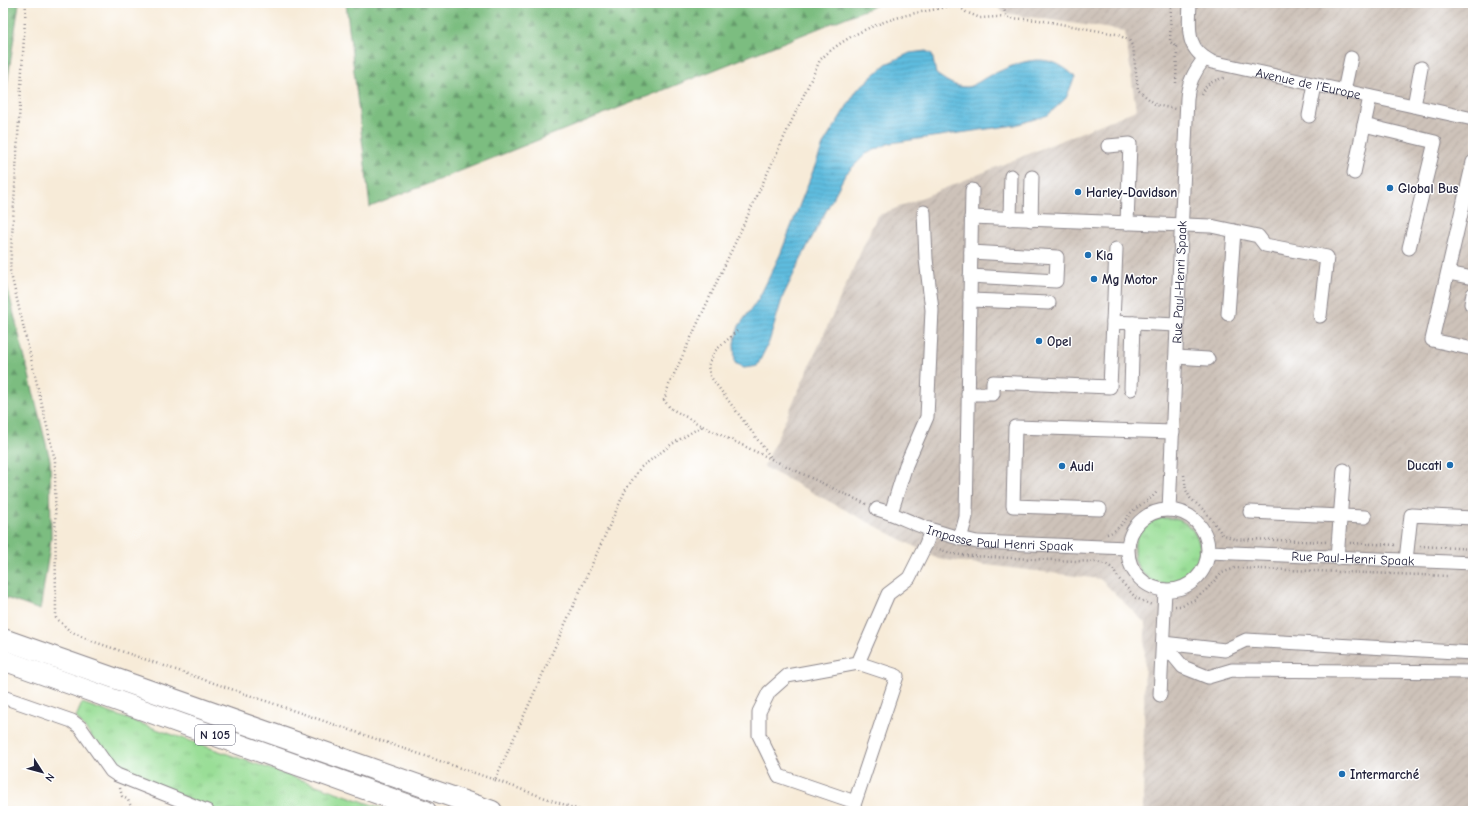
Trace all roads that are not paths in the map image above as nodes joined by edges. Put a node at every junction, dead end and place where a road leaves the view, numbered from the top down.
1 (1190, 3) edge
2 (1205, 58) junction
3 (1351, 58) dead end
4 (1421, 68) dead end
5 (1315, 85) junction
6 (1344, 91) junction
7 (1370, 97) junction
8 (1414, 106) junction
9 (1309, 116) dead end
10 (1473, 118) edge
11 (1364, 125) junction
12 (1108, 146) dead end
13 (1473, 162) edge
14 (1354, 173) dead end
15 (1011, 176) dead end
16 (1032, 177) dead end
17 (972, 190) dead end
18 (924, 212) dead end
19 (971, 217) junction
20 (1010, 219) junction
21 (1031, 220) junction
22 (1127, 223) junction
23 (1181, 226) junction
24 (1234, 231) junction
25 (1409, 248) dead end
26 (1116, 249) dead end
27 (970, 252) junction
28 (1448, 273) junction
29 (970, 276) junction
30 (1473, 278) edge
31 (970, 300) junction
32 (1049, 303) dead end
33 (1228, 314) dead end
34 (1320, 316) dead end
35 (1113, 322) junction
36 (1133, 323) junction
37 (1177, 325) junction
38 (1473, 349) edge
39 (1176, 357) junction
40 (1208, 359) dead end
41 (1131, 389) dead end
42 (968, 394) junction
43 (1172, 432) junction
44 (1344, 470) dead end
45 (877, 508) road end
46 (1100, 509) dead end
47 (1169, 510) junction
48 (1250, 512) dead end
49 (892, 513) junction
50 (1340, 516) junction
51 (1365, 518) dead end
52 (1473, 518) edge
53 (931, 530) junction
54 (960, 538) junction
55 (1127, 548) junction
56 (1208, 552) junction
57 (1337, 558) junction
58 (1406, 560) junction
59 (1473, 563) edge
60 (1166, 590) junction
61 (3, 639) edge
62 (1163, 643) junction
63 (1473, 653) edge
64 (3, 660) edge
65 (858, 663) junction
66 (1473, 672) edge
67 (1160, 695) dead end
68 (3, 697) edge
69 (207, 811) edge
70 (426, 811) edge
71 (492, 811) edge

1 - 2 street, Avenue de l'Europe
2 - 5 street, Avenue de l'Europe
2 - 23 street, Rue Paul-Henri Spaak
3 - 6 street
4 - 8 street
5 - 6 street, Avenue de l'Europe
5 - 9 street
6 - 7 street, Avenue de l'Europe
7 - 8 street, Avenue de l'Europe
7 - 11 street
8 - 10 street, Avenue de l'Europe
11 - 14 street
11 - 25 street
12 - 22 street
13 - 28 street
15 - 20 street
16 - 21 street
17 - 19 street
18 - 49 street
19 - 20 street
19 - 27 street
20 - 21 street
21 - 22 street
22 - 23 street
23 - 24 street
23 - 37 street, Rue Paul-Henri Spaak
24 - 33 street
24 - 34 street
26 - 35 street
27 - 29 street
27 - 29 street
28 - 30 street
28 - 38 street
29 - 31 street
31 - 32 street
31 - 42 street
35 - 36 street
35 - 42 street
36 - 37 street
36 - 41 street
37 - 39 street, Rue Paul-Henri Spaak
39 - 40 street
39 - 43 street, Rue Paul-Henri Spaak
42 - 54 street
43 - 46 street
43 - 47 street, Rue Paul-Henri Spaak
44 - 50 street
45 - 49 street, Impasse Paul Henri Spaak
47 - 55 street
47 - 56 street
48 - 50 street
49 - 53 street, Impasse Paul Henri Spaak
50 - 51 street
50 - 57 street
52 - 58 street
53 - 54 street, Impasse Paul Henri Spaak
53 - 65 street
54 - 55 street, Impasse Paul Henri Spaak
55 - 60 street
56 - 57 street, Rue Paul-Henri Spaak
56 - 60 street
57 - 58 street, Rue Paul-Henri Spaak
58 - 59 street, Rue Paul-Henri Spaak
60 - 62 street
61 - 71 highway, N 105
62 - 63 street
62 - 66 street
62 - 67 street
64 - 70 highway, N 105
65 - 65 street
68 - 69 street

